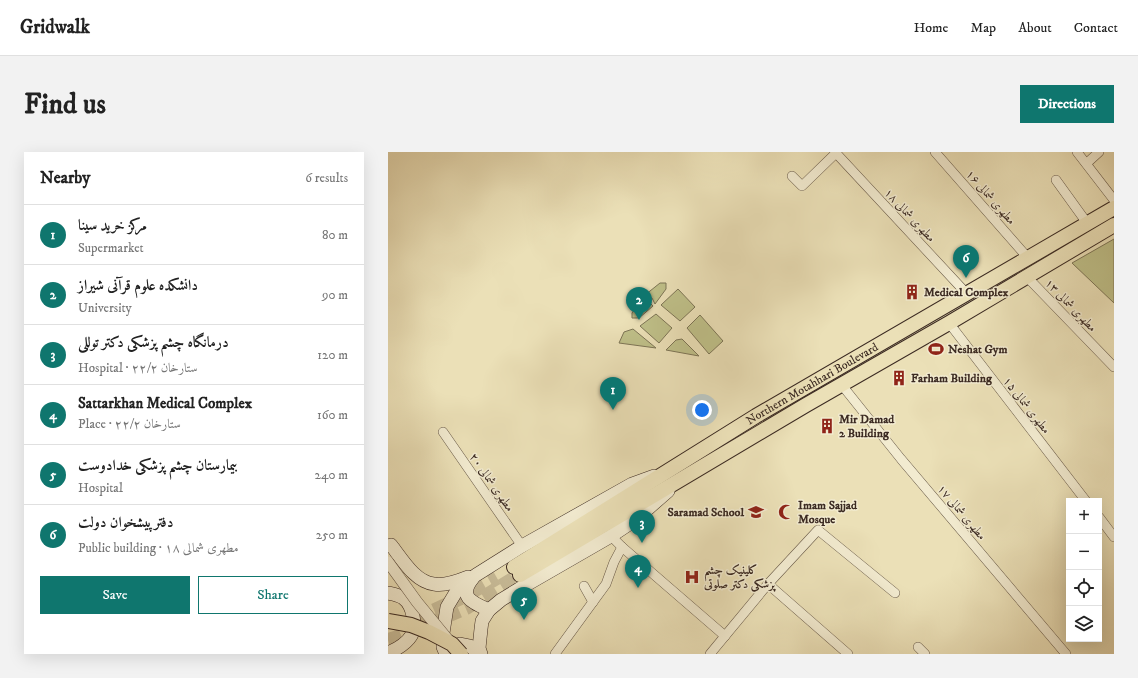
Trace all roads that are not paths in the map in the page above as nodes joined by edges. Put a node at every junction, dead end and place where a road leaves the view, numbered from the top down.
1 (935, 152) edge
2 (1077, 152) edge
3 (1099, 152) edge
4 (836, 153) edge
5 (1087, 163) junction
6 (792, 176) dead end
7 (1056, 180) dead end
8 (1114, 200) edge
9 (1114, 208) edge
10 (1087, 223) junction
11 (1113, 228) edge
12 (1028, 258) junction
13 (1027, 277) junction
14 (967, 294) junction
15 (949, 323) junction
16 (1114, 367) edge
17 (842, 384) junction
18 (443, 432) dead end
19 (674, 476) junction
20 (1084, 498) edge
21 (1102, 521) edge
22 (611, 536) junction
23 (1114, 537) edge
24 (522, 546) junction
25 (622, 547) junction
26 (388, 562) edge
27 (517, 571) tunnel mouth
28 (476, 575) junction
29 (768, 584) junction
30 (584, 586) dead end
31 (388, 593) edge
32 (895, 593) dead end
33 (593, 602) junction
34 (411, 609) junction
35 (489, 610) junction
36 (388, 621) edge
37 (725, 636) junction
38 (918, 647) dead end
39 (452, 652) edge
40 (388, 653) edge
41 (480, 654) edge
42 (555, 654) edge
43 (710, 654) edge
44 (848, 654) edge
45 (925, 654) edge
46 (1066, 654) edge

1 - 12 street, ۱۶ مطهری شمالی
2 - 5 street
3 - 5 street
4 - 6 street
4 - 14 street, ۱۸ مطهری شمالی
5 - 8 street
7 - 10 street
9 - 10 main road, Northern Motahhari Boulevard
10 - 12 main road, Northern Motahhari Boulevard
11 - 13 main road, Northern Motahhari Boulevard
12 - 14 main road, Northern Motahhari Boulevard
13 - 15 main road, Northern Motahhari Boulevard
13 - 16 street, ۱۳ مطهری شمالی
14 - 19 main road, Northern Motahhari Boulevard
15 - 17 main road, Northern Motahhari Boulevard
15 - 20 street, ۱۵ مطهری شمالی
17 - 19 main road, Northern Motahhari Boulevard
17 - 46 street, ۱۷ مطهری شمالی
18 - 24 street, ۲۰ مطهری شمالی
19 - 22 main road
19 - 24 main road
19 - 27 main road, Northern Motahhari Boulevard
21 - 23 street
22 - 25 street
22 - 35 main road
24 - 28 main road
25 - 33 street
25 - 37 street
26 - 39 street, bridge
28 - 34 main road
28 - 35 main road
28 - 39 main road
29 - 32 street
29 - 37 street
29 - 44 street
30 - 33 street
31 - 34 main road
33 - 42 street
34 - 40 main road
35 - 41 main road
36 - 39 main road, bridge
37 - 43 street
38 - 45 street
39 - 41 main road

